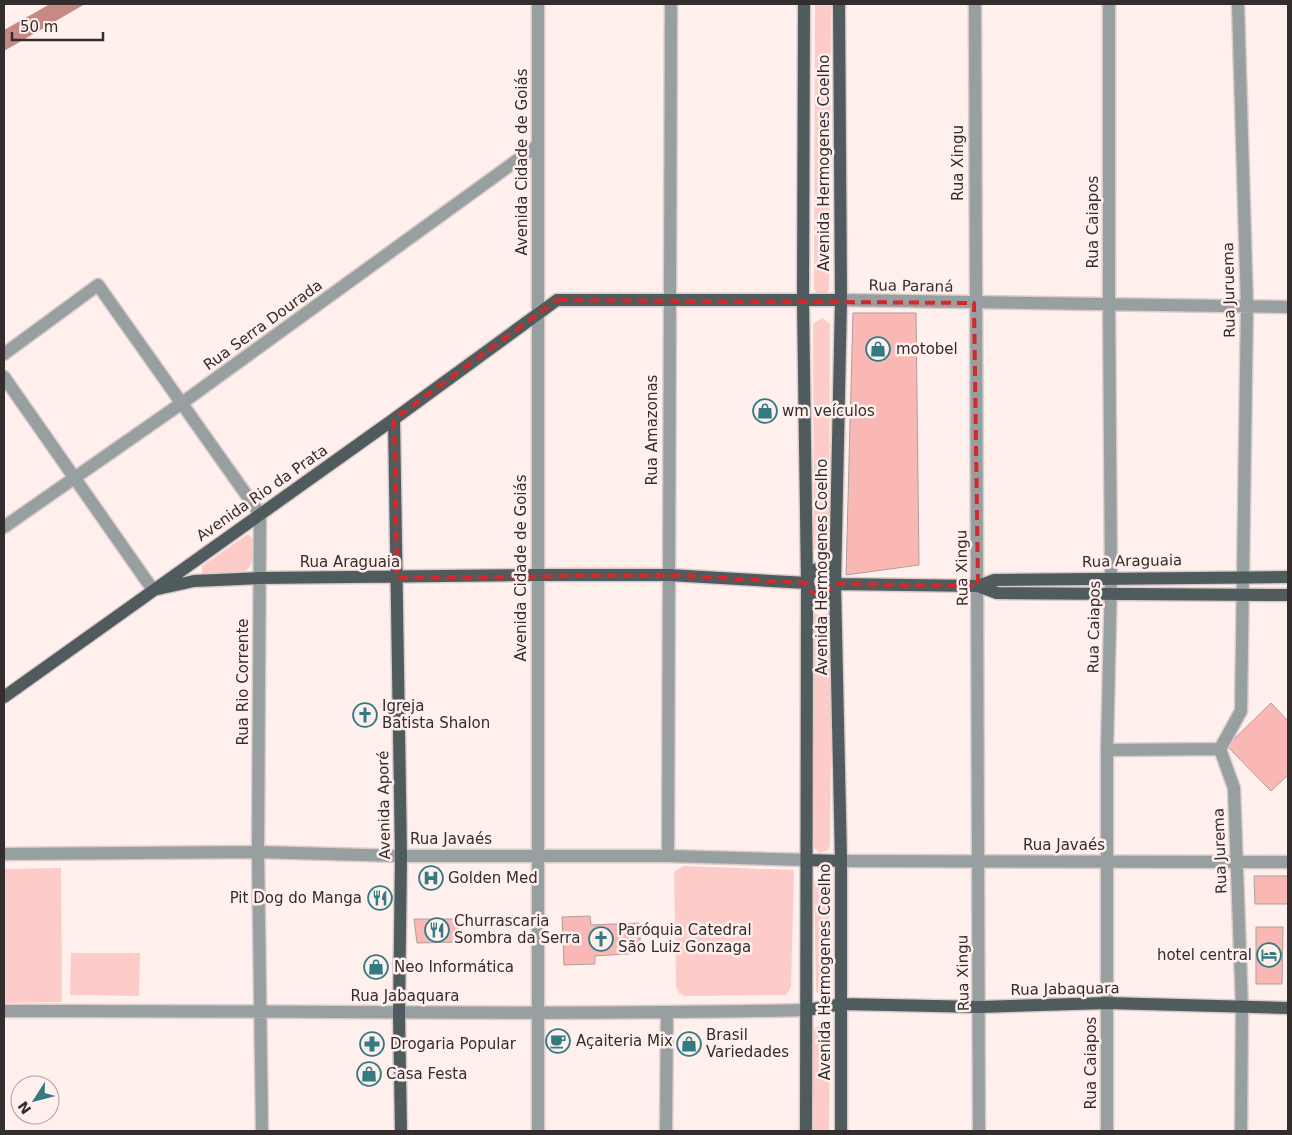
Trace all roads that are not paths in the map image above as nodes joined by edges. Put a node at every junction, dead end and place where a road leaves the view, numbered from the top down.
1 (538, 4) edge
2 (671, 4) edge
3 (804, 4) edge
4 (840, 4) edge
5 (975, 4) edge
6 (1110, 4) edge
7 (1238, 4) edge
8 (538, 145) junction
9 (841, 300) junction
10 (669, 301) junction
11 (803, 302) junction
12 (974, 304) junction
13 (1108, 305) junction
14 (1247, 306) junction
15 (1288, 306) edge
16 (537, 313) junction
17 (4, 354) edge
18 (4, 377) edge
19 (182, 403) junction
20 (394, 419) junction
21 (74, 477) junction
22 (260, 514) junction
23 (4, 527) edge
24 (538, 575) junction
25 (669, 575) junction
26 (1244, 577) junction
27 (1288, 577) edge
28 (260, 578) junction
29 (397, 578) junction
30 (1111, 578) junction
31 (807, 583) junction
32 (835, 584) junction
33 (978, 586) junction
34 (154, 590) junction
35 (1243, 594) junction
36 (1111, 595) junction
37 (1288, 595) edge
38 (4, 696) edge
39 (1220, 748) junction
40 (1107, 750) junction
41 (258, 852) junction
42 (4, 854) edge
43 (538, 855) junction
44 (401, 856) junction
45 (668, 856) junction
46 (808, 860) junction
47 (841, 861) junction
48 (977, 861) junction
49 (1107, 861) junction
50 (1238, 862) junction
51 (1288, 862) edge
52 (1106, 1003) junction
53 (842, 1004) junction
54 (980, 1007) junction
55 (1242, 1008) junction
56 (1288, 1008) edge
57 (260, 1010) junction
58 (807, 1010) junction
59 (4, 1011) edge
60 (538, 1012) junction
61 (667, 1013) junction
62 (399, 1014) junction
63 (262, 1131) edge
64 (401, 1131) edge
65 (538, 1131) edge
66 (666, 1131) edge
67 (806, 1131) edge
68 (841, 1131) edge
69 (979, 1131) edge
70 (1108, 1131) edge
71 (1241, 1131) edge

1 - 8 street, Avenida Cidade de Goiás
2 - 10 street, Rua Amazonas
3 - 11 main road, Avenida Hermogenes Coelho
4 - 9 main road, Avenida Hermogenes Coelho
5 - 12 street, Rua Xingu
6 - 13 street, Rua Caiapos
7 - 14 street, Rua Juruema
8 - 16 street, Avenida Cidade de Goiás
8 - 19 street, Rua Serra Dourada
9 - 11 main road, Rua Paraná
9 - 12 street, Rua Paraná
9 - 32 main road, Avenida Hermogenes Coelho
10 - 11 main road, Rua Paraná
10 - 16 main road, Rua Paraná
10 - 25 street, Rua Amazonas
11 - 31 main road, Avenida Hermogenes Coelho
12 - 13 street, Rua Paraná
12 - 33 street, Rua Xingu
13 - 14 street, Rua Paraná
13 - 30 street, Rua Caiapos
14 - 15 street, Rua Paraná
14 - 26 street, Rua Juruema
16 - 20 main road, Avenida Rio da Prata
16 - 24 street, Avenida Cidade de Goiás
17 - 19 street
18 - 21 street
19 - 21 street, Rua Serra Dourada
19 - 22 street
20 - 22 main road, Avenida Rio da Prata
20 - 29 main road, Avenida Aporé
21 - 23 street, Rua Serra Dourada
21 - 34 street
22 - 28 street, Rua Rio Corrente
22 - 34 main road, Avenida Rio da Prata
24 - 25 main road, Rua Araguaia
24 - 29 main road, Rua Araguaia
24 - 43 street, Avenida Cidade de Goiás
25 - 31 main road, Rua Araguaia
25 - 45 street, Rua Amazonas
26 - 27 main road, Rua Araguaia
26 - 30 main road, Rua Araguaia
26 - 35 street
28 - 29 main road, Rua Araguaia
28 - 34 main road, Rua Araguaia
28 - 41 street, Rua Rio Corrente
29 - 44 main road, Avenida Aporé
30 - 33 main road, Rua Araguaia
30 - 36 street, Rua Caiapos
31 - 32 main road
31 - 32 main road
31 - 46 main road, Avenida Hermogenes Coelho
32 - 33 main road, Rua Araguaia
32 - 47 main road, Avenida Hermogenes Coelho
33 - 36 main road, Rua Araguaia
33 - 48 street, Rua Xingu
34 - 38 main road, Avenida Rio da Prata
35 - 36 main road, Rua Araguaia
35 - 37 main road, Rua Araguaia
35 - 39 street
36 - 40 street, Rua Caiapos
39 - 40 street
39 - 50 street, Rua Jurema
40 - 49 street, Rua Caiapos
41 - 42 street, Rua Javaés
41 - 44 street, Rua Javaés
41 - 57 street, Rua Rio Corrente
43 - 44 street, Rua Javaés
43 - 45 street, Rua Javaés
43 - 60 street, Avenida Cidade de Goiás
44 - 62 main road, Avenida Aporé
45 - 46 street, Rua Javaés
46 - 47 main road
46 - 58 main road, Avenida Hermogenes Coelho
47 - 48 street, Rua Javaés
47 - 53 main road, Avenida Hermogenes Coelho
48 - 49 street, Rua Javaés
48 - 54 street, Rua Xingu
49 - 50 street, Rua Javaés
49 - 52 street, Rua Caiapos
50 - 51 street, Rua Javaés
50 - 55 street, Rua Jurema
52 - 54 main road, Rua Jabaquara
52 - 55 main road, Rua Jabaquara
52 - 70 street, Rua Caiapos
53 - 54 main road, Rua Jabaquara
53 - 58 main road, Rua Jabaquara
53 - 68 main road, Avenida Hermogenes Coelho
54 - 69 street, Rua Xingu
55 - 56 main road, Rua Jabaquara
55 - 71 street, Rua Jurema
57 - 59 street, Rua Jabaquara
57 - 62 street, Rua Jabaquara
57 - 63 street, Rua Rio Corrente
58 - 61 street, Rua Jabaquara
58 - 67 main road, Avenida Hermogenes Coelho
60 - 61 street, Rua Jabaquara
60 - 62 street, Rua Jabaquara
60 - 65 street, Avenida Cidade de Goiás
61 - 66 street
62 - 64 main road, Avenida Aporé

